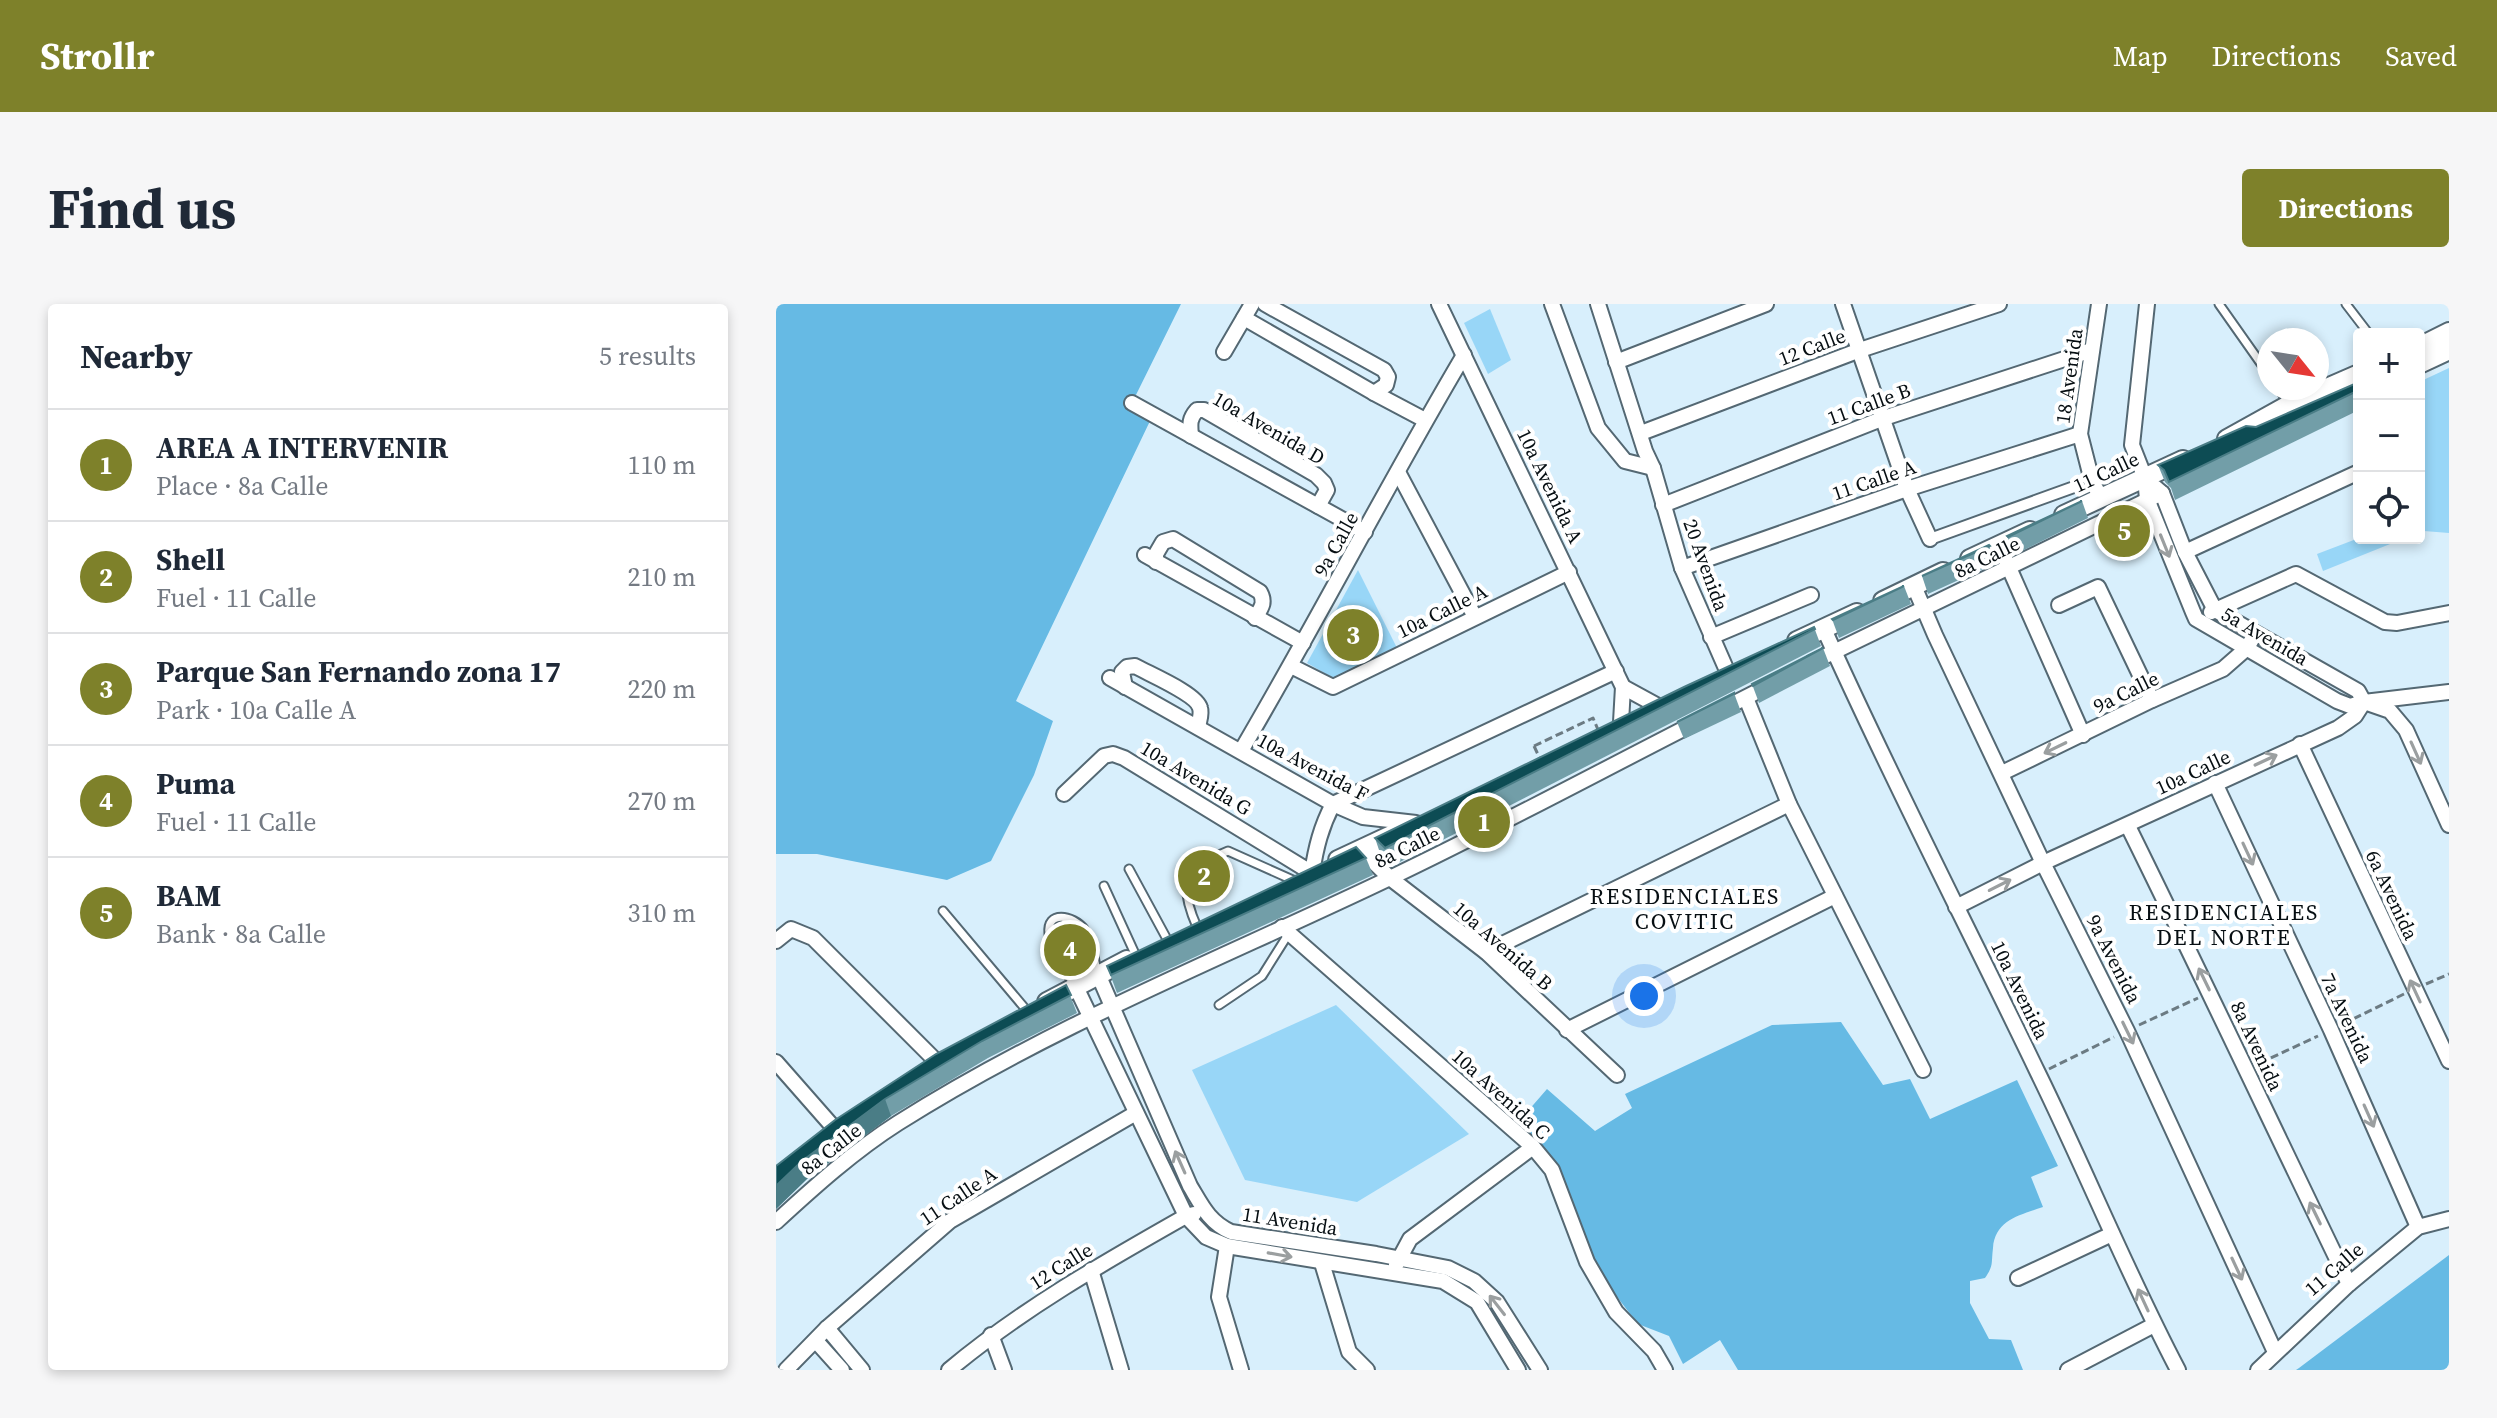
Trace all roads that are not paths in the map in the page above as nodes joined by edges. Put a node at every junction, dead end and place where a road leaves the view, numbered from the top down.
1 (1252, 304) edge
2 (1265, 304) edge
3 (1439, 304) edge
4 (1552, 304) edge
5 (1598, 304) edge
6 (1766, 304) edge
7 (1843, 304) edge
8 (1999, 304) edge
9 (2099, 304) edge
10 (2147, 304) edge
11 (2219, 304) edge
12 (2346, 304) edge
13 (1244, 318) junction
14 (2364, 328) edge
15 (2449, 332) edge
16 (2425, 344) edge
17 (1860, 350) junction
18 (2092, 350) junction
19 (2449, 350) edge
20 (1224, 352) dead end
21 (1464, 355) junction
22 (2257, 358) edge
23 (2425, 361) edge
24 (1616, 362) junction
25 (2353, 377) edge
26 (1374, 393) junction
27 (2353, 393) edge
28 (2287, 400) edge
29 (1132, 403) dead end
30 (2290, 404) junction
31 (1884, 418) junction
32 (1425, 420) junction
33 (1641, 433) junction
34 (2080, 434) junction
35 (1191, 436) junction
36 (2208, 449) junction
37 (1653, 468) junction
38 (1398, 472) junction
39 (2353, 475) edge
40 (2145, 478) junction
41 (2074, 487) dead end
42 (1907, 489) junction
43 (2162, 493) junction
44 (2101, 498) junction
45 (2147, 499) junction
46 (1663, 505) junction
47 (1318, 506) junction
48 (1365, 532) junction
49 (1930, 539) joint
50 (1999, 545) junction
51 (2185, 552) junction
52 (1682, 568) junction
53 (2010, 568) junction
54 (1569, 572) junction
55 (1914, 586) junction
56 (1811, 595) dead end
57 (2059, 605) dead end
58 (1924, 609) junction
59 (2215, 610) junction
60 (2449, 613) edge
61 (1475, 617) junction
62 (1255, 618) junction
63 (2196, 619) junction
64 (1824, 629) junction
65 (2256, 634) junction
66 (1711, 637) junction
67 (1303, 643) junction
68 (1783, 648) edge
69 (2247, 648) junction
70 (1834, 651) junction
71 (1291, 666) junction
72 (1616, 671) junction
73 (1728, 673) edge
74 (1110, 678) dead end
75 (1125, 687) junction
76 (1623, 687) junction
77 (2449, 692) edge
78 (1746, 698) junction
79 (2152, 700) junction
80 (1663, 702) joint
81 (2364, 702) junction
82 (1621, 722) junction
83 (1198, 727) junction
84 (1599, 732) edge
85 (2083, 735) junction
86 (2300, 744) junction
87 (1241, 751) junction
88 (2002, 773) junction
89 (2215, 783) junction
90 (1064, 794) dead end
91 (1333, 804) junction
92 (1789, 804) junction
93 (1423, 820) joint
94 (2449, 825) edge
95 (2128, 826) junction
96 (1360, 849) junction
97 (2043, 863) junction
98 (1129, 869) dead end
99 (1312, 873) junction
100 (1390, 878) junction
101 (1295, 881) junction
102 (1104, 886) dead end
103 (1267, 894) edge
104 (1835, 896) junction
105 (1956, 907) junction
106 (943, 911) dead end
107 (1204, 924) joint
108 (1286, 930) junction
109 (776, 941) edge
110 (1168, 941) junction
111 (1486, 952) junction
112 (1136, 956) junction
113 (1098, 974) junction
114 (1076, 987) junction
115 (1219, 1005) dead end
116 (1112, 1006) junction
117 (1021, 1016) joint
118 (1091, 1017) junction
119 (1567, 1030) junction
120 (936, 1061) edge
121 (2449, 1061) edge
122 (776, 1062) edge
123 (1923, 1070) dead end
124 (1617, 1075) dead end
125 (1136, 1113) junction
126 (834, 1128) edge
127 (1533, 1147) junction
128 (1204, 1211) junction
129 (1186, 1216) junction
130 (2449, 1219) edge
131 (776, 1222) edge
132 (2418, 1227) junction
133 (2112, 1234) junction
134 (1227, 1246) junction
135 (1322, 1263) junction
136 (1395, 1266) junction
137 (1091, 1270) junction
138 (2018, 1278) dead end
139 (2349, 1284) junction
140 (2154, 1325) junction
141 (827, 1328) junction
142 (991, 1335) junction
143 (816, 1341) junction
144 (2275, 1352) junction
145 (786, 1370) edge
146 (842, 1370) edge
147 (862, 1370) edge
148 (949, 1370) edge
149 (1004, 1370) edge
150 (1121, 1370) edge
151 (1241, 1370) edge
152 (1367, 1370) edge
153 (1518, 1370) edge
154 (1540, 1370) edge
155 (1665, 1370) edge
156 (2068, 1370) edge
157 (2178, 1370) edge
158 (2258, 1370) edge

1 - 13 street
2 - 26 street
3 - 21 street, 10a Avenida A
4 - 37 street
5 - 24 street, 20 Avenida
6 - 24 street
7 - 17 street
8 - 17 street, 12 Calle
9 - 18 street, 18 Avenida
10 - 40 street, 5a Avenida
11 - 22 lane
12 - 14 lane
13 - 20 street
13 - 26 street
15 - 16 street
17 - 31 street
17 - 33 street, 12 Calle
18 - 31 street, 11 Calle B
18 - 34 street, 18 Avenida
19 - 23 street
21 - 32 street, 9a Calle
21 - 54 street, 10a Avenida A
24 - 33 street, 20 Avenida
25 - 30 street, 11 Calle
26 - 32 street
27 - 36 street, 11 Calle
28 - 30 lane
29 - 35 street
30 - 36 street, 11 Calle
31 - 42 street
31 - 46 street, 11 Calle B
32 - 38 street, 9a Calle
33 - 37 street, 20 Avenida
34 - 42 street, 11 Calle A
34 - 44 street, 18 Avenida
35 - 47 street
35 - 47 street, 10a Avenida D
36 - 40 street, 11 Calle
37 - 46 street, 20 Avenida
38 - 48 street, 9a Calle
38 - 61 street
39 - 51 street
40 - 43 street, 5a Avenida
40 - 44 street, 11 Calle
40 - 45 street, 5a Avenida
41 - 49 street
42 - 49 street
42 - 52 street, 11 Calle A
43 - 45 street, 8a Calle
43 - 51 street, 5a Avenida
44 - 50 street, 11 Calle
45 - 53 street, 8a Calle
45 -> 63 street, 5a Avenida
46 - 52 street, 20 Avenida
47 - 48 street
48 - 67 street, 9a Calle
50 - 53 street
50 - 55 street, 11 Calle
51 - 59 street, 5a Avenida
52 - 66 street, 20 Avenida
53 - 58 street, 8a Calle
53 - 85 street
54 - 61 street, 10a Calle A
54 - 72 street, 10a Avenida A
55 - 58 street, 9a Avenida
55 - 64 street, 11 Calle
56 - 66 street
57 - 79 street
58 - 70 street, 8a Calle
58 - 88 street, 9a Avenida
59 - 60 street
59 - 63 street
59 - 65 street, 5a Avenida
61 - 71 street, 10a Calle A
62 - 62 street
62 - 67 street
63 - 69 street, 5a Avenida
64 - 68 street, 11 Calle
64 - 70 street, 10a Avenida
65 - 69 street, 9a Calle
65 - 81 street, 5a Avenida
66 - 73 street, 20 Avenida
67 - 71 street, 9a Calle
69 - 79 street, 9a Calle
69 - 81 street, 5a Avenida
70 - 78 street, 8a Calle
70 - 105 street, 10a Avenida
71 - 87 street, 9a Calle
72 - 76 street, 10a Avenida A
72 - 91 street
74 - 75 street, 10a Avenida F
75 - 83 street, 10a Avenida F
75 - 83 street
76 - 80 street
76 - 82 street, 10a Avenida A
77 - 81 street
78 - 92 street
78 - 100 street, 8a Calle
79 - 85 street, 9a Calle
80 - 82 street
81 - 86 street, 10a Calle
81 -> 94 street, 5a Avenida
82 - 84 street
83 - 87 street, 10a Avenida F
85 -> 88 street, 9a Calle
89 -> 86 street, 10a Calle
121 -> 86 street, 6a Avenida
87 - 91 street, 10a Avenida F
88 - 97 street, 9a Avenida
89 - 95 street, 10a Calle
89 -> 132 street, 7a Avenida
90 - 99 street, 10a Avenida G
91 - 93 street, 10a Avenida F
91 - 99 street
92 - 104 street
92 - 111 street
93 - 96 street
95 - 97 street, 10a Calle
139 -> 95 street, 8a Avenida
96 - 99 street
96 - 100 street, 10a Avenida B
105 -> 97 street, 10a Calle
97 -> 144 street, 9a Avenida
98 - 110 lane
99 - 101 street
100 - 108 street, 8a Calle
100 - 111 street, 10a Avenida B
101 - 103 street
101 - 107 lane
102 - 112 lane
104 - 119 street
104 - 123 street
105 - 133 street, 10a Avenida
106 - 117 lane
107 - 110 street
108 - 115 lane
108 - 116 street, 8a Calle
108 - 127 street, 10a Avenida C
109 - 120 street
110 - 112 street
111 - 119 street, 10a Avenida B
112 - 113 street
113 - 114 street
113 - 114 lane
113 - 116 street, 11 Avenida
114 - 117 street
114 - 118 street, 11 Avenida
116 - 118 street, 8a Calle
128 -> 116 street, 11 Avenida
118 - 125 street, 11 Avenida
118 - 131 street, 8a Calle
119 - 124 street, 10a Avenida B
122 - 126 street
125 - 129 street, 11 Avenida
125 - 141 street, 11 Calle A
127 - 136 street
127 - 155 street, 10a Avenida C
128 - 129 street, 12 Calle
128 - 136 street, 11 Avenida
129 - 134 street, 11 Avenida
129 - 137 street, 12 Calle
130 - 132 street, 11 Calle
132 - 139 street, 11 Calle
133 - 138 street
140 -> 133 street, 10a Avenida
134 -> 135 street, 11 Avenida
134 - 151 street
135 - 136 street, 11 Avenida
135 - 152 street
136 - 153 street, 11 Avenida
154 -> 136 street, 11 Avenida
137 - 142 street, 12 Calle
137 - 150 street
139 - 144 street, 11 Calle
140 - 156 street
140 - 157 street, 10a Avenida
141 - 143 street, 11 Calle A
141 - 147 street
142 - 148 street, 12 Calle
142 - 149 street
143 - 145 street, 11 Calle A
143 - 146 street
144 - 158 street, 11 Calle

